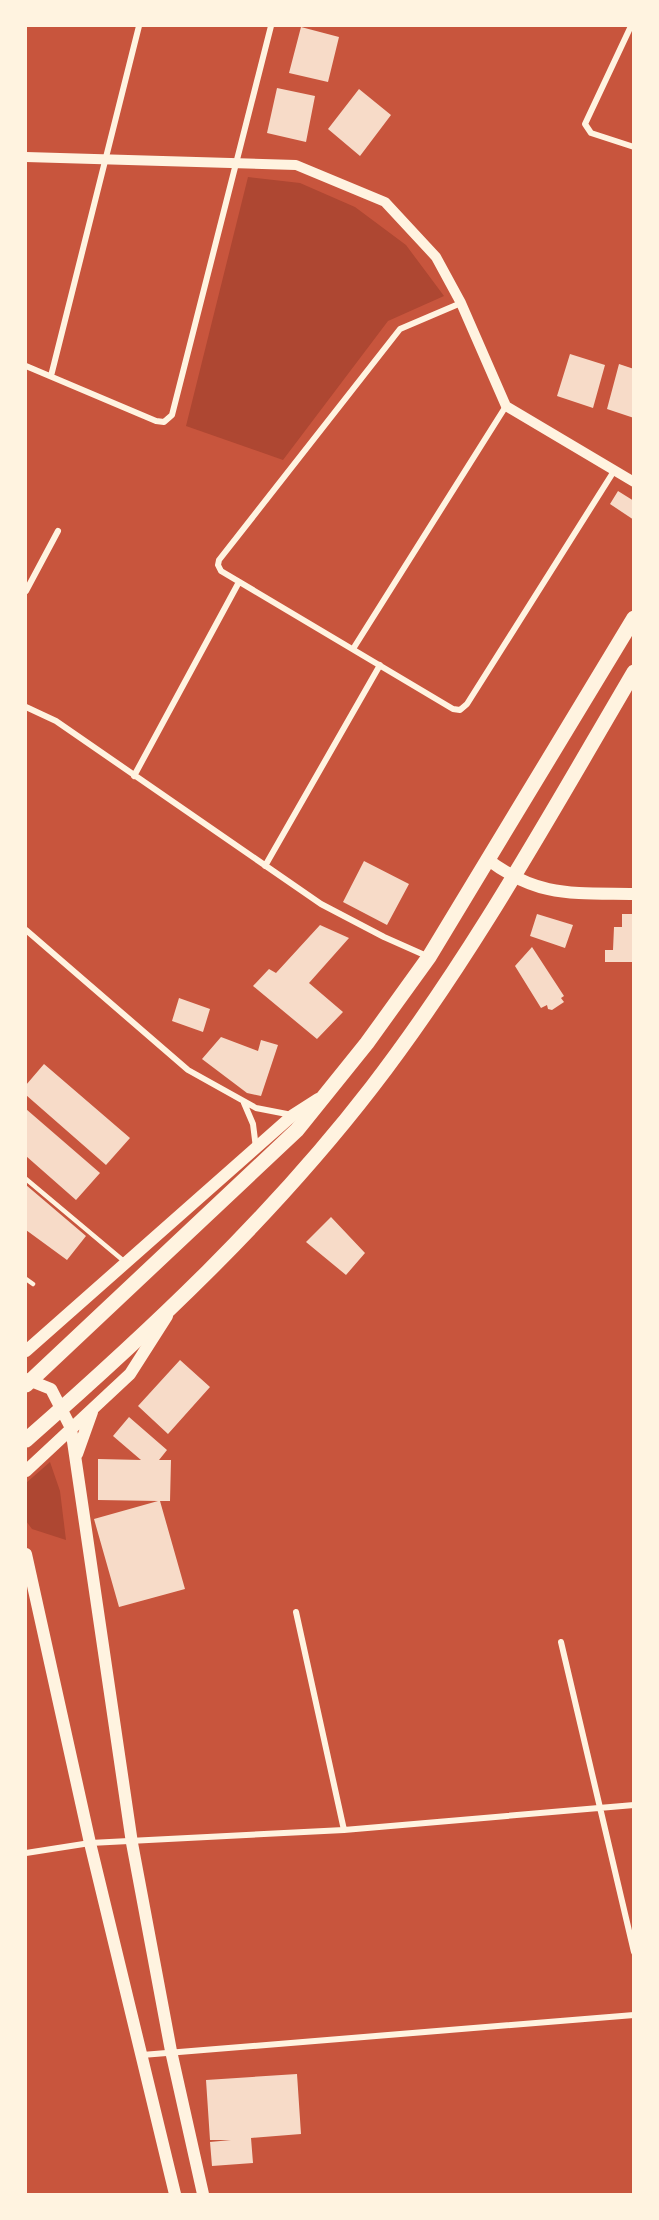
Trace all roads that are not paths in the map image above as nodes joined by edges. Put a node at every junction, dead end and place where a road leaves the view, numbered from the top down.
1 (139, 26) edge
2 (271, 26) edge
3 (631, 26) edge
4 (633, 147) edge
5 (26, 157) edge
6 (104, 159) junction
7 (238, 164) junction
8 (461, 303) junction
9 (26, 366) edge
10 (51, 376) junction
11 (506, 406) junction
12 (614, 471) junction
13 (633, 482) edge
14 (58, 531) dead end
15 (239, 582) junction
16 (26, 591) edge
17 (633, 618) edge
18 (353, 649) junction
19 (380, 665) junction
20 (633, 672) edge
21 (26, 707) edge
22 (134, 776) junction
23 (487, 859) junction
24 (265, 866) junction
25 (513, 878) junction
26 (633, 894) edge
27 (26, 930) edge
28 (429, 957) junction
29 (324, 1095) junction
30 (244, 1102) junction
31 (293, 1115) junction
32 (256, 1148) junction
33 (26, 1179) edge
34 (125, 1262) junction
35 (26, 1279) edge
36 (33, 1284) dead end
37 (171, 1310) junction
38 (29, 1344) edge
39 (28, 1382) edge
40 (62, 1406) junction
41 (94, 1407) junction
42 (71, 1428) junction
43 (26, 1440) edge
44 (75, 1461) junction
45 (26, 1471) edge
46 (26, 1554) edge
47 (296, 1612) dead end
48 (561, 1642) dead end
49 (633, 1805) edge
50 (599, 1807) junction
51 (344, 1830) junction
52 (90, 1843) junction
53 (132, 1843) junction
54 (26, 1853) edge
55 (633, 1952) edge
56 (633, 2015) edge
57 (171, 2051) junction
58 (142, 2055) junction
59 (175, 2194) edge
60 (202, 2194) edge

1 - 6 street
2 - 7 street
3 - 4 street
5 - 6 street
6 - 7 street
6 - 10 street
7 - 8 street
7 - 10 street
8 - 11 street
8 - 15 street
9 - 10 street
11 - 12 street
11 - 18 street
12 - 13 street
12 - 19 street
14 - 16 street
15 - 18 street
15 - 22 street
17 - 23 main road
18 - 19 street
19 - 24 street
20 - 25 main road
21 - 22 street
22 - 24 street
23 - 25 main road
23 - 28 main road
24 - 28 street
25 - 26 main road
25 - 37 main road
27 - 30 street
28 - 29 main road
29 - 31 main road
29 - 39 main road
30 - 31 street
30 - 32 street
31 - 32 main road
32 - 34 main road
33 - 34 lane
34 - 38 main road
35 - 36 lane
37 - 40 main road
37 - 41 main road
39 - 40 main road
40 - 42 main road
40 - 43 main road
41 - 42 main road
41 - 44 main road
42 - 44 main road
42 - 45 main road
44 - 53 main road
46 - 52 main road
47 - 51 street
48 - 50 street
49 - 50 street
50 - 51 street
50 - 55 street
51 - 53 street
52 - 53 street
52 - 54 street
52 - 58 main road
53 - 57 main road
56 - 57 street
57 - 58 street
57 - 60 main road
58 - 59 main road

